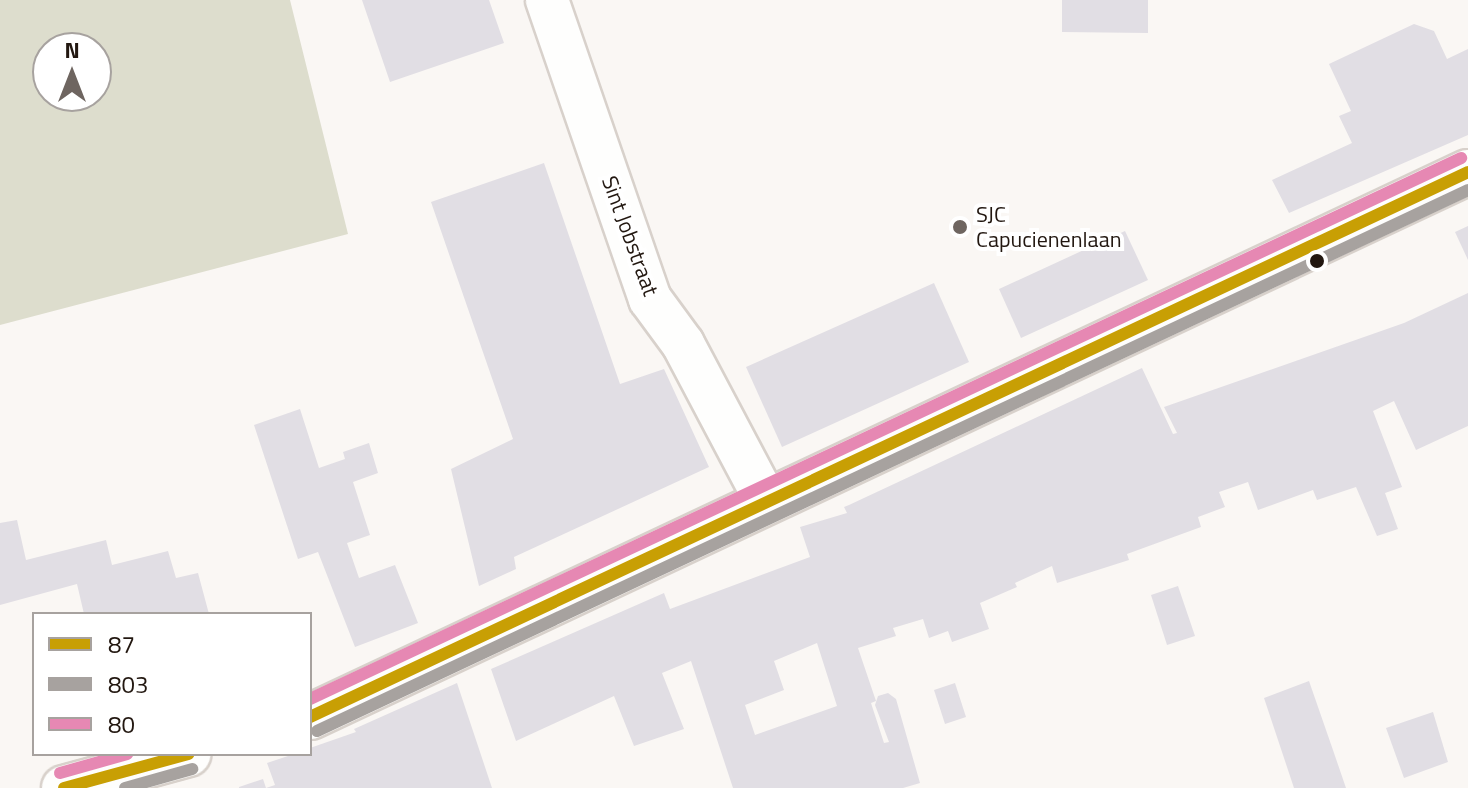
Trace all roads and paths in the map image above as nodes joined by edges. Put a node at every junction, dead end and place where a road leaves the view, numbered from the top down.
1 (547, 0) edge
2 (1468, 172) edge
3 (766, 501) junction
4 (312, 716) edge
5 (181, 756) edge
6 (64, 788) edge

1 - 3 street, Sint Jobstraat
2 - 3 street
3 - 4 street
5 - 6 street

